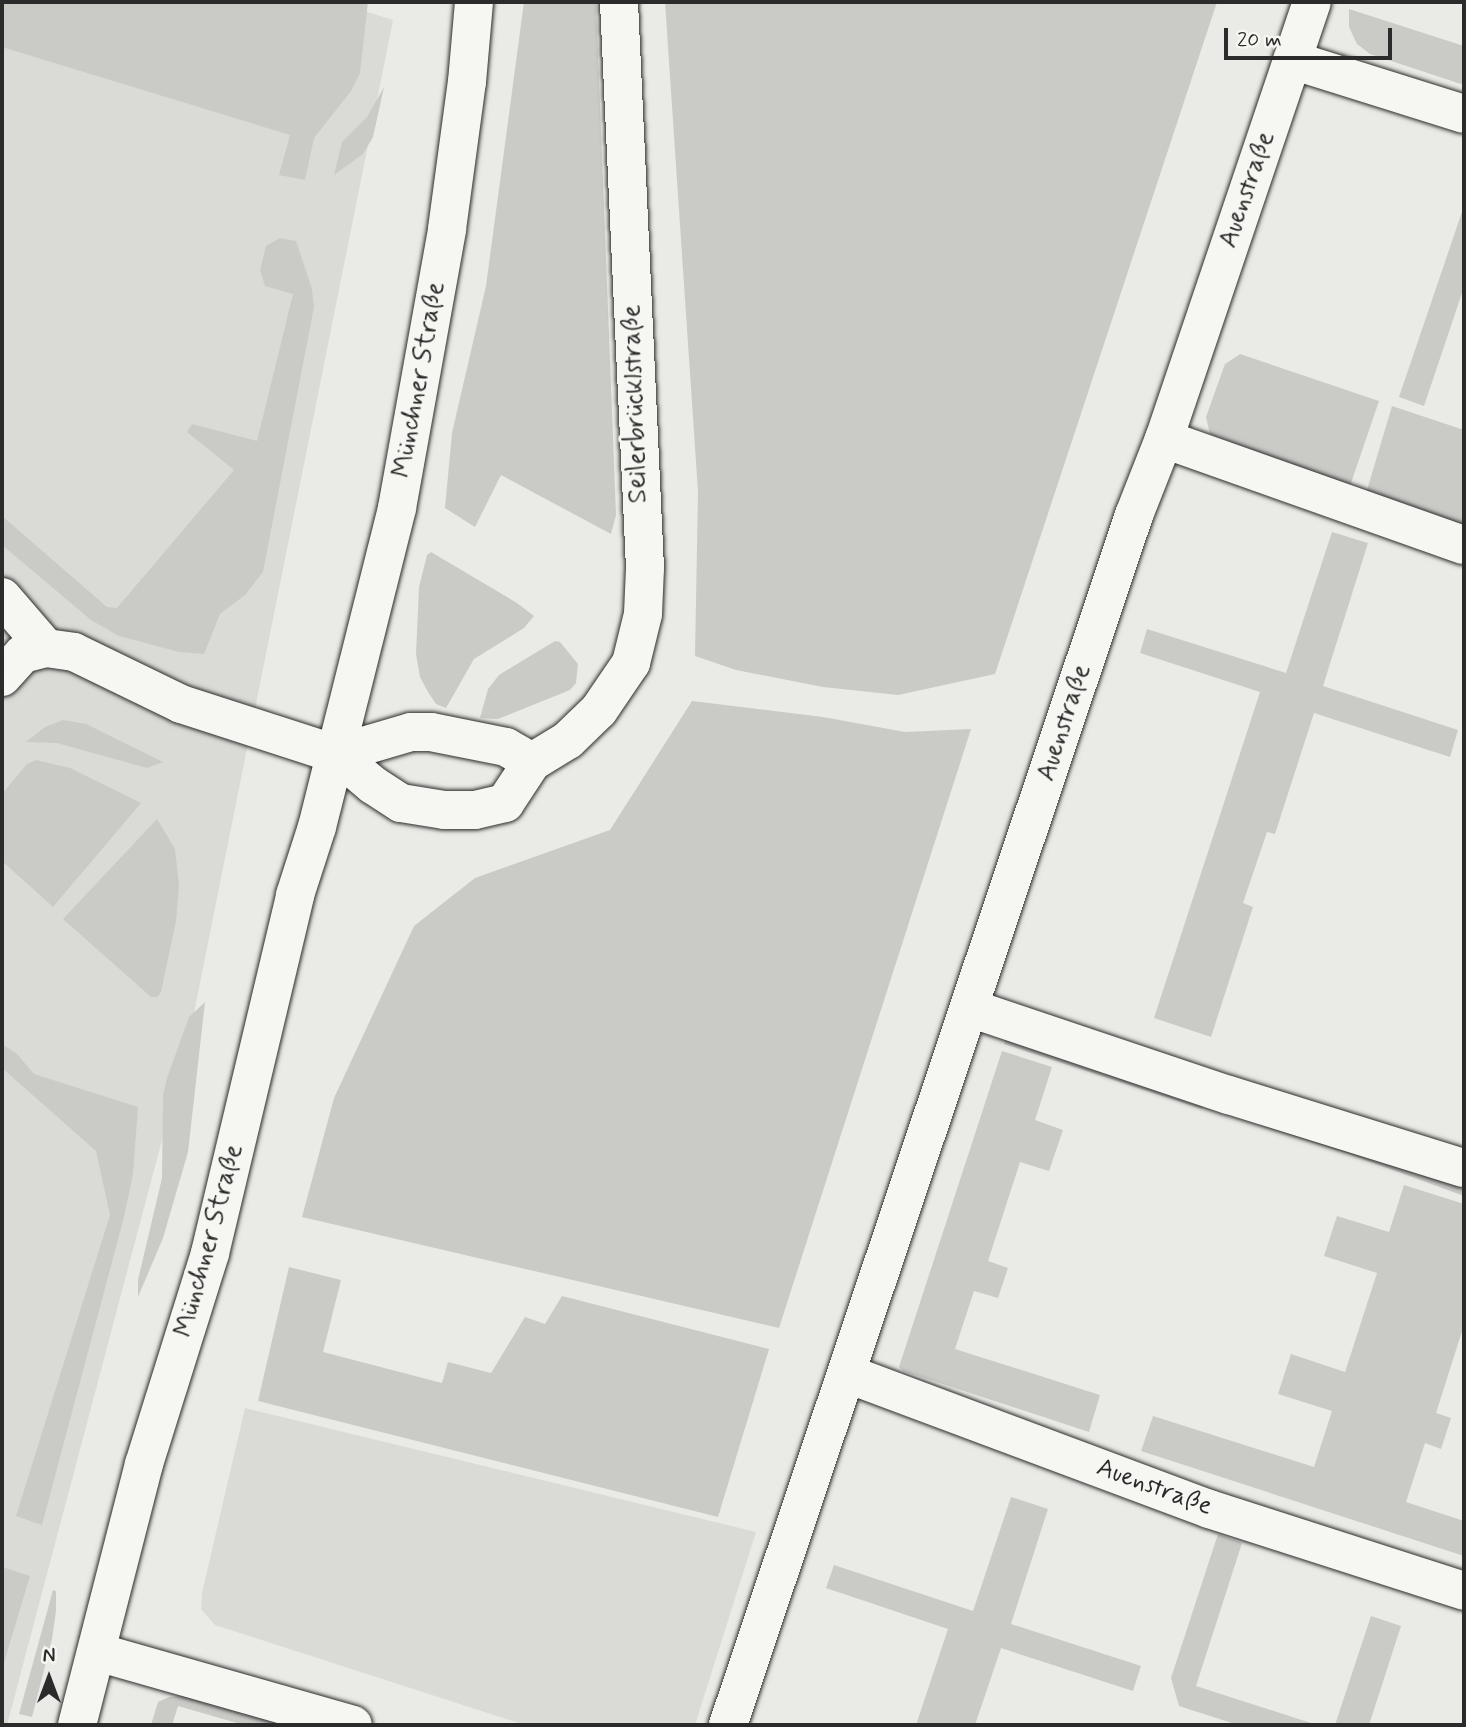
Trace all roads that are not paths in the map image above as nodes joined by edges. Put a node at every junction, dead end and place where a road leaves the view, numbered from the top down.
1 (474, 2) edge
2 (619, 2) edge
3 (1312, 2) edge
4 (1292, 60) junction
5 (1464, 114) edge
6 (1164, 439) junction
7 (1464, 544) edge
8 (2, 597) edge
9 (46, 648) junction
10 (2, 677) edge
11 (336, 754) junction
12 (532, 762) junction
13 (970, 1008) junction
14 (1464, 1168) edge
15 (848, 1374) junction
16 (1464, 1591) edge
17 (97, 1651) junction
18 (77, 1725) edge
19 (353, 1725) edge
20 (728, 1725) edge

1 - 11 street, Münchner Straße
2 - 12 street, Seilerbrücklstraße
3 - 4 street, Auenstraße
4 - 5 street
4 - 6 street, Auenstraße
6 - 7 street
6 - 13 street, Auenstraße
8 - 9 street
9 - 10 street
9 - 11 street
11 - 12 street
11 - 12 street, Seilerbrücklstraße
11 - 17 street, Münchner Straße
13 - 14 street
13 - 15 street, Auenstraße
15 - 16 street, Auenstraße
15 - 20 street, Auenstraße
17 - 18 street, Münchner Straße
17 - 19 street

